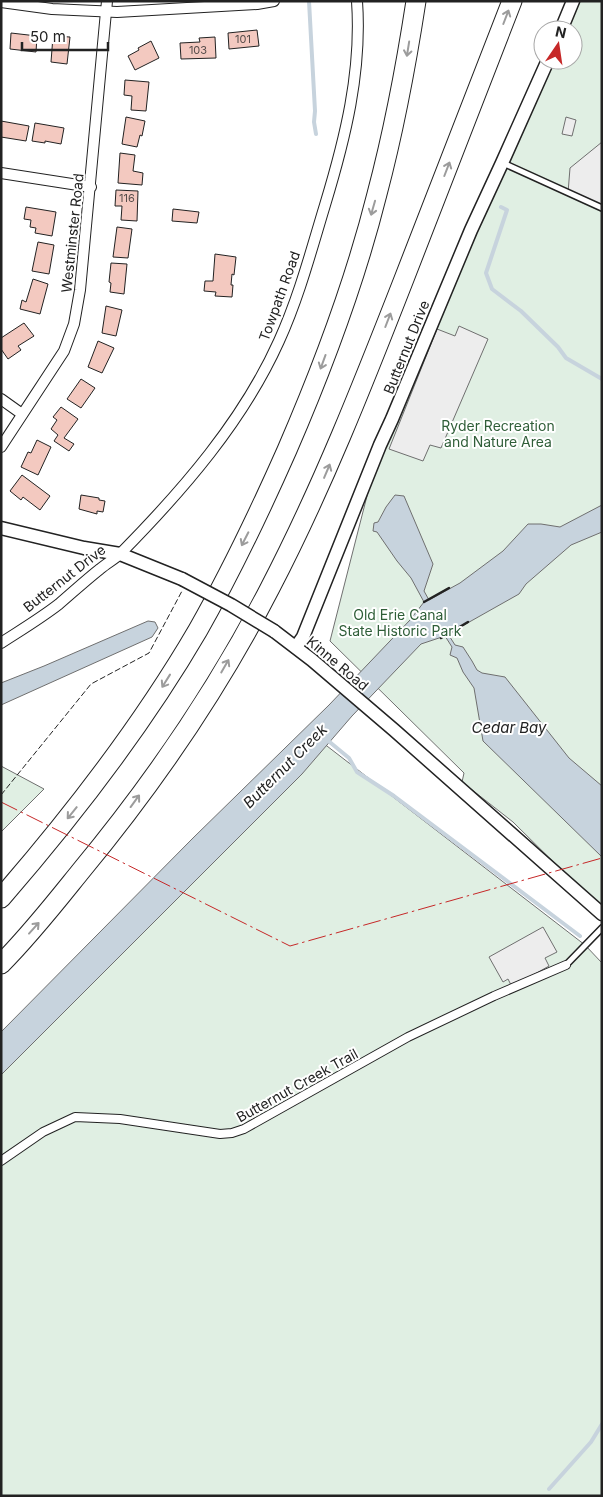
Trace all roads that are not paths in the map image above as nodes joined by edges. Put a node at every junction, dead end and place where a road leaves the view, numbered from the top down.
1 (274, 1) edge
2 (357, 1) edge
3 (416, 1) edge
4 (512, 1) edge
5 (573, 1) edge
6 (1, 2) edge
7 (107, 6) edge
8 (565, 20) edge
9 (544, 70) edge
10 (502, 163) junction
11 (1, 173) edge
12 (91, 188) junction
13 (602, 208) edge
14 (1, 399) edge
15 (22, 414) junction
16 (1, 447) edge
17 (1, 528) edge
18 (120, 554) junction
19 (1, 642) edge
20 (296, 647) junction
21 (1, 898) edge
22 (602, 914) edge
23 (602, 928) edge
24 (1, 964) edge
25 (566, 965) joint
26 (1, 1160) edge

1 - 7 street
2 - 18 street, Towpath Road
3 -> 21 highway
24 -> 4 highway
5 - 8 street
6 - 7 street
7 - 12 street, Westminster Road
9 - 10 street, Butternut Drive
10 - 13 lane
10 - 20 street, Butternut Drive
11 - 12 street
12 - 15 street, Westminster Road
14 - 15 street
15 - 16 street, Westminster Road
17 - 18 street, Kinne Road
18 - 19 street, Butternut Drive
18 - 20 street, Kinne Road, bridge
20 - 22 street, Kinne Road
23 - 25 lane
25 - 26 street, Butternut Creek Trail

